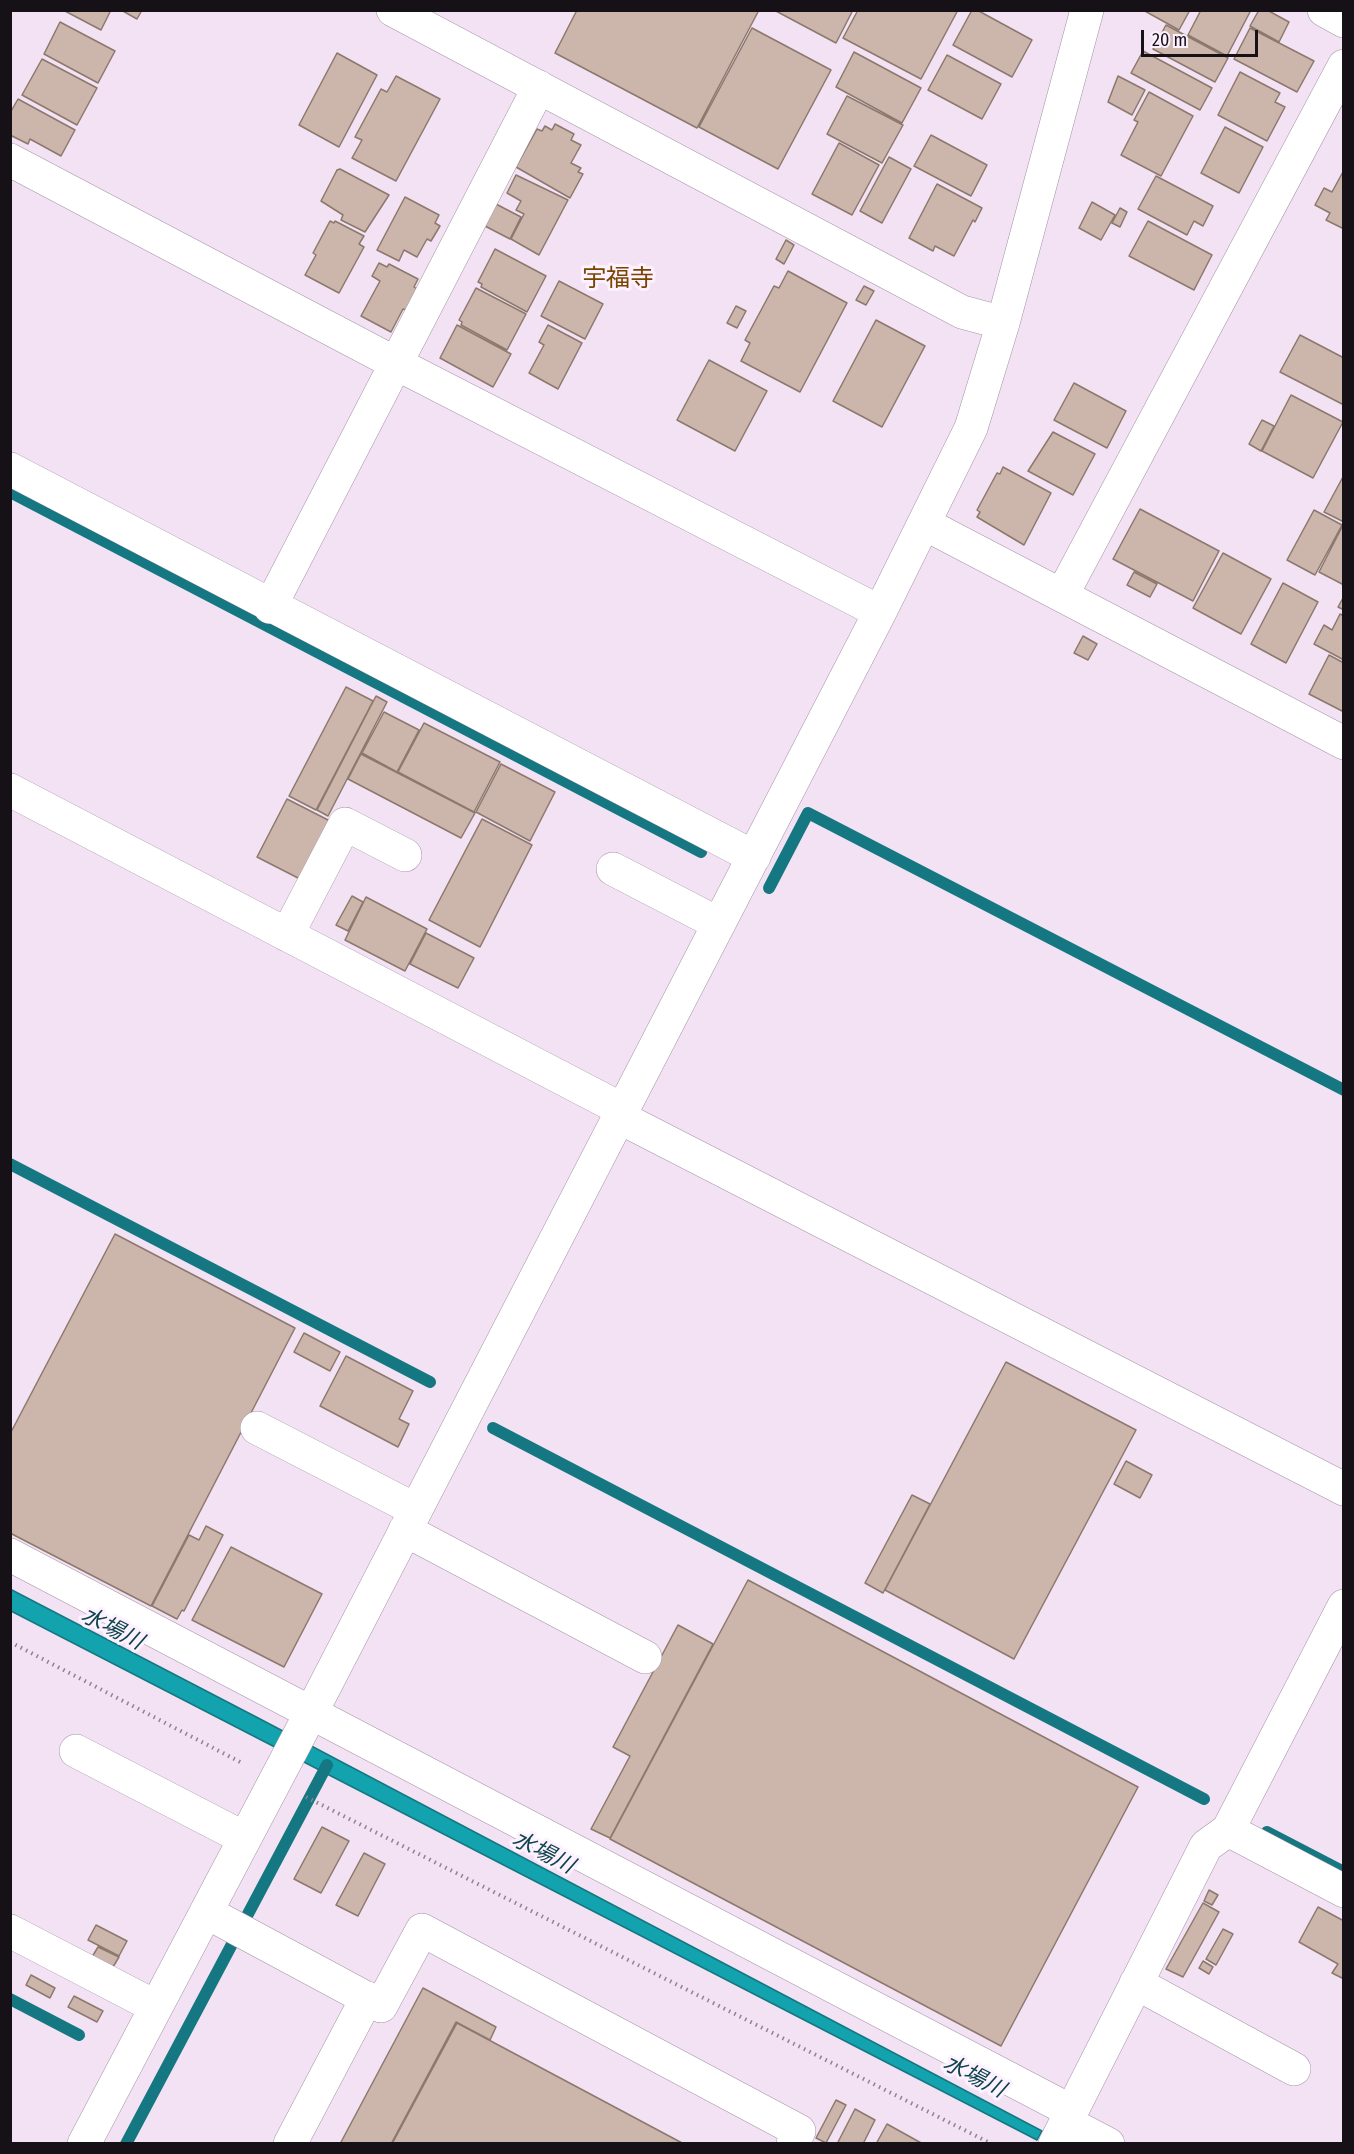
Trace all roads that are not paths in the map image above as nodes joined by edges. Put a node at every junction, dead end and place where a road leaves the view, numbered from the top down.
1 (393, 10) edge
2 (1088, 10) edge
3 (1324, 10) edge
4 (1344, 21) edge
5 (1344, 66) edge
6 (539, 87) junction
7 (10, 160) edge
8 (1003, 323) junction
9 (395, 363) junction
10 (10, 469) edge
11 (926, 524) junction
12 (1062, 595) junction
13 (270, 606) junction
14 (880, 612) junction
15 (1344, 743) edge
16 (10, 790) edge
17 (405, 855) dead end
18 (754, 857) junction
19 (614, 869) dead end
20 (719, 924) junction
21 (287, 935) junction
22 (621, 1113) junction
23 (257, 1428) dead end
24 (1344, 1489) edge
25 (411, 1520) junction
26 (10, 1555) edge
27 (1344, 1606) edge
28 (645, 1657) dead end
29 (308, 1719) junction
30 (76, 1751) dead end
31 (1228, 1830) junction
32 (244, 1838) junction
33 (1344, 1891) edge
34 (215, 1917) junction
35 (10, 1931) edge
36 (1136, 1983) junction
37 (367, 1998) junction
38 (156, 2007) junction
39 (1294, 2069) dead end
40 (1064, 2126) edge
41 (84, 2144) edge
42 (290, 2144) edge
43 (792, 2144) edge
44 (1108, 2144) edge

1 - 6 street
2 - 8 street
3 - 4 street
5 - 12 street
6 - 8 street
6 - 9 street
7 - 9 street
8 - 11 street
9 - 13 street
9 - 14 street
10 - 13 street
11 - 12 street
11 - 14 street
12 - 15 street
13 - 18 street
14 - 18 street
16 - 21 street
17 - 21 street
18 - 20 street
19 - 20 street
20 - 22 street
21 - 22 street
22 - 24 street
22 - 25 street
23 - 25 street
25 - 28 street
25 - 29 street
26 - 29 street
27 - 31 street
29 - 32 street
29 - 40 street
30 - 32 street
31 - 33 street
31 - 36 street
32 - 34 street
34 - 37 street
34 - 38 street
35 - 38 street
36 - 39 street
36 - 40 street
37 - 42 street
37 - 43 street
38 - 41 street
40 - 44 street

